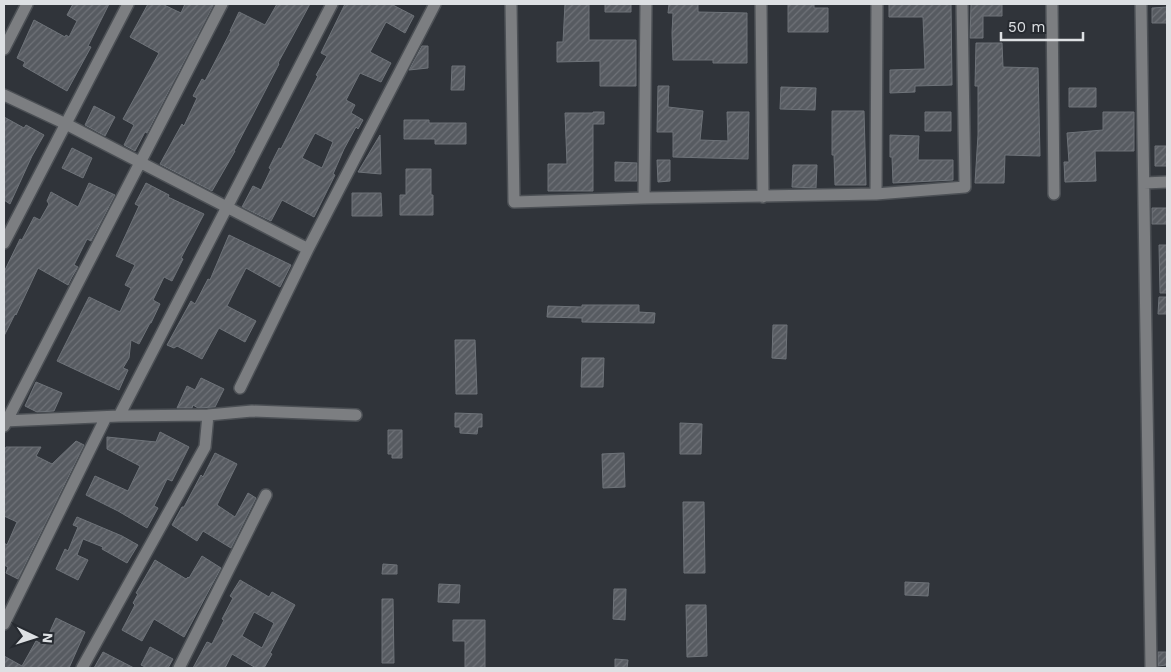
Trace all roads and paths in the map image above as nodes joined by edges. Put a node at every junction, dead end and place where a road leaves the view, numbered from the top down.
1 (28, 4) edge
2 (128, 4) edge
3 (222, 4) edge
4 (332, 4) edge
5 (435, 4) edge
6 (512, 4) edge
7 (646, 4) edge
8 (761, 4) edge
9 (877, 4) edge
10 (962, 4) edge
11 (1052, 4) edge
12 (1141, 4) edge
13 (4, 49) edge
14 (4, 95) edge
15 (66, 124) junction
16 (141, 162) junction
17 (1167, 182) edge
18 (1144, 183) junction
19 (876, 194) junction
20 (1054, 194) dead end
21 (763, 197) junction
22 (644, 198) junction
23 (228, 207) junction
24 (4, 243) edge
25 (308, 249) junction
26 (240, 388) dead end
27 (208, 415) junction
28 (356, 415) dead end
29 (119, 416) junction
30 (106, 417) junction
31 (5, 422) edge
32 (266, 495) dead end
33 (4, 624) edge
34 (82, 668) edge
35 (179, 668) edge
36 (1151, 668) edge

1 - 13 street
2 - 15 street
3 - 16 street
4 - 23 street
5 - 25 street
6 - 22 street
7 - 22 street
8 - 21 street
9 - 19 street
10 - 19 street
11 - 20 street
12 - 18 street
14 - 15 street
15 - 16 street
15 - 24 street
16 - 23 street
16 - 31 street
17 - 18 street
18 - 36 street
19 - 21 street
21 - 22 street
23 - 25 street
23 - 29 street
25 - 26 street
27 - 28 street
27 - 29 street
27 - 34 street
29 - 30 street
30 - 31 street
30 - 33 street
32 - 35 street

